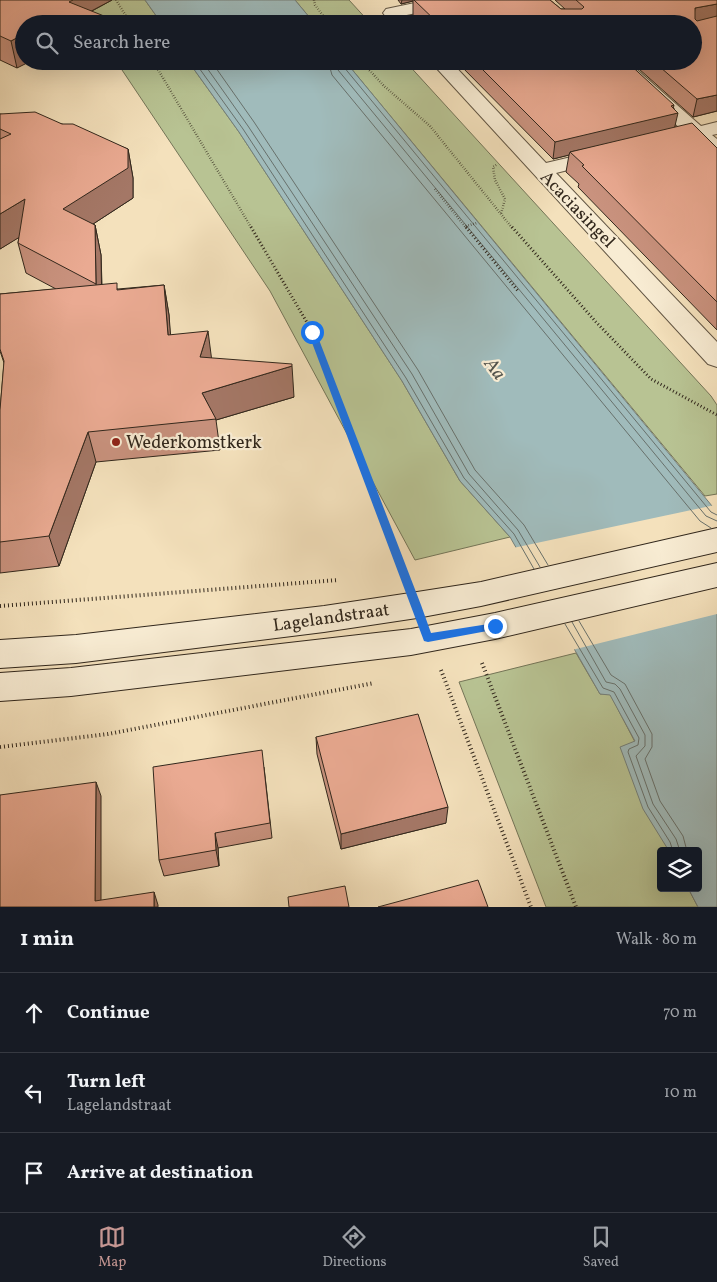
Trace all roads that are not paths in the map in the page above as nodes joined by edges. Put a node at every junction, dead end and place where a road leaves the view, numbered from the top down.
1 (454, 0) edge
2 (392, 12) edge
3 (447, 70) edge
4 (628, 70) edge
5 (707, 131) edge
6 (651, 144) edge
7 (624, 150) edge
8 (717, 150) edge
9 (540, 170) junction
10 (717, 358) edge
11 (717, 540) edge
12 (717, 575) edge
13 (0, 654) edge
14 (0, 687) edge

1 - 2 main road
3 - 9 main road, Acaciasingel
4 - 5 main road
5 - 6 main road
5 - 8 main road
7 - 9 main road
9 - 10 main road, Acaciasingel
11 - 13 main road, Lagelandstraat
12 - 14 main road, Lagelandstraat

